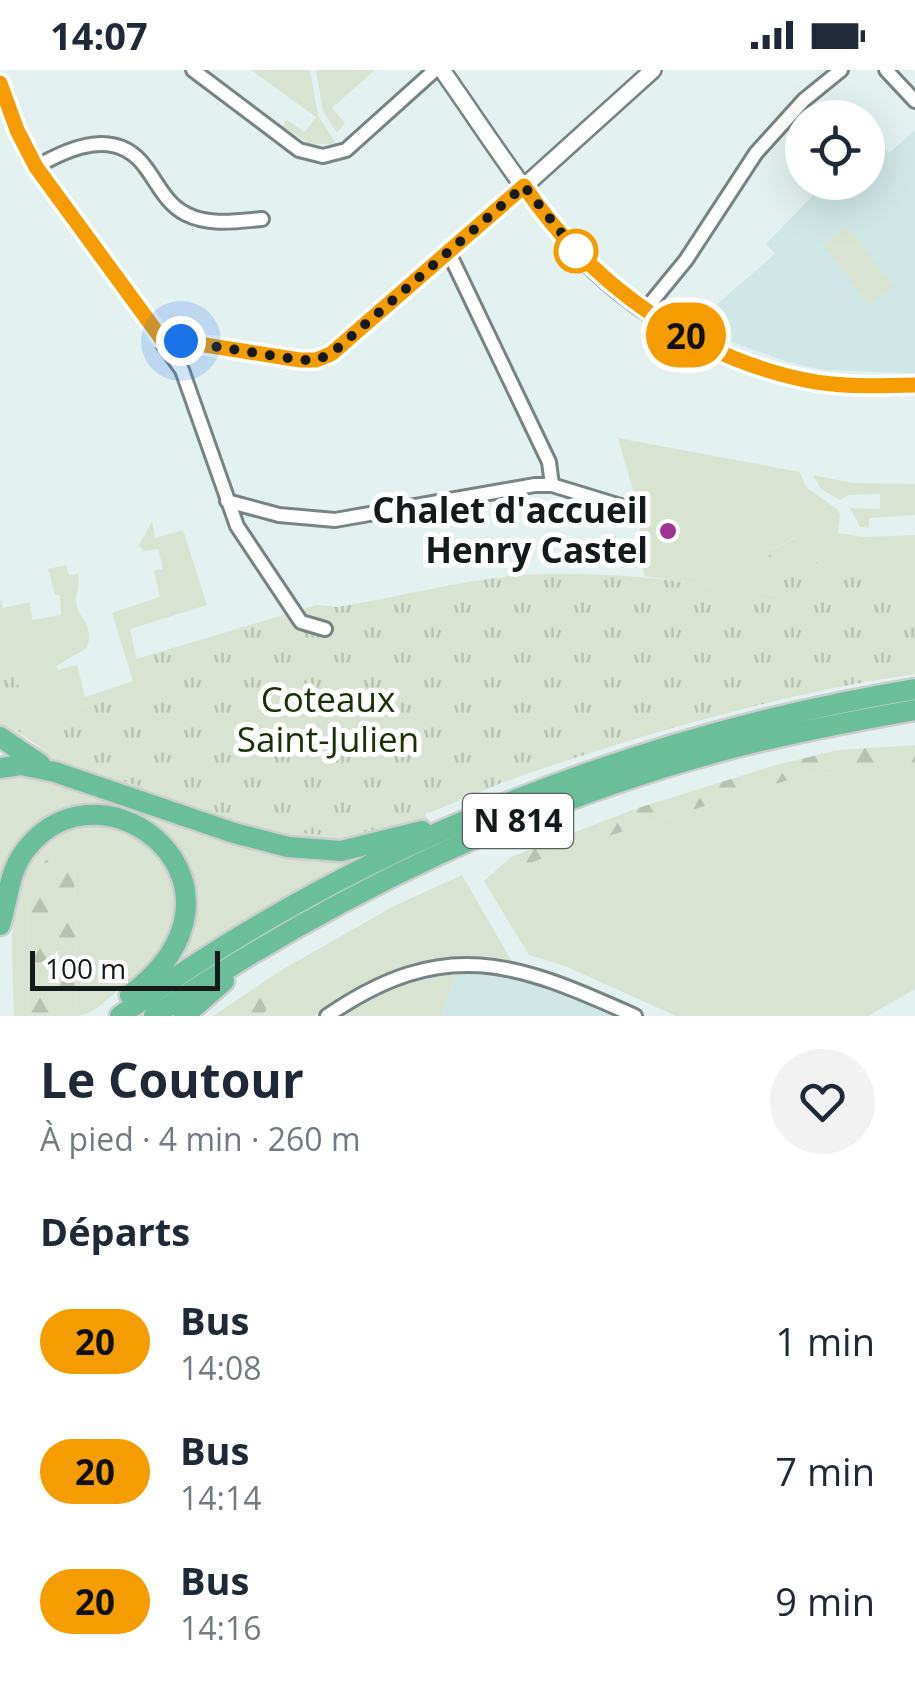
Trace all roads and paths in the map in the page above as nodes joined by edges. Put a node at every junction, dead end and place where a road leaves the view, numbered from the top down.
1 (193, 70) edge
2 (434, 70) edge
3 (442, 70) edge
4 (841, 70) edge
5 (886, 70) edge
6 (649, 71) edge
7 (0, 83) edge
8 (915, 101) edge
9 (36, 167) junction
10 (521, 190) junction
11 (262, 219) dead end
12 (449, 253) junction
13 (644, 310) junction
14 (161, 338) junction
15 (915, 385) edge
16 (552, 485) junction
17 (227, 501) junction
18 (634, 510) dead end
19 (325, 629) dead end
20 (915, 689) edge
21 (915, 710) edge
22 (0, 738) edge
23 (0, 768) edge
24 (54, 772) junction
25 (449, 829) junction
26 (0, 925) edge
27 (232, 966) junction
28 (118, 1016) edge
29 (154, 1016) edge
30 (184, 1016) edge
31 (326, 1016) edge
32 (636, 1016) edge

1 - 2 street
3 - 10 street
4 - 13 street
5 - 8 street
6 - 10 street
7 - 9 street
9 - 11 street
9 - 14 street
10 - 12 street
10 - 13 street
12 - 14 street
12 - 16 street
13 - 15 street
14 - 17 street
16 - 17 street
16 - 18 street
17 - 19 street
20 - 25 highway, N 814
21 - 27 highway, N 814
22 - 24 highway
23 - 24 highway
24 - 25 highway
25 - 28 highway, N 814
26 - 28 highway
27 - 29 highway, N 814
27 - 30 highway
31 - 32 street

